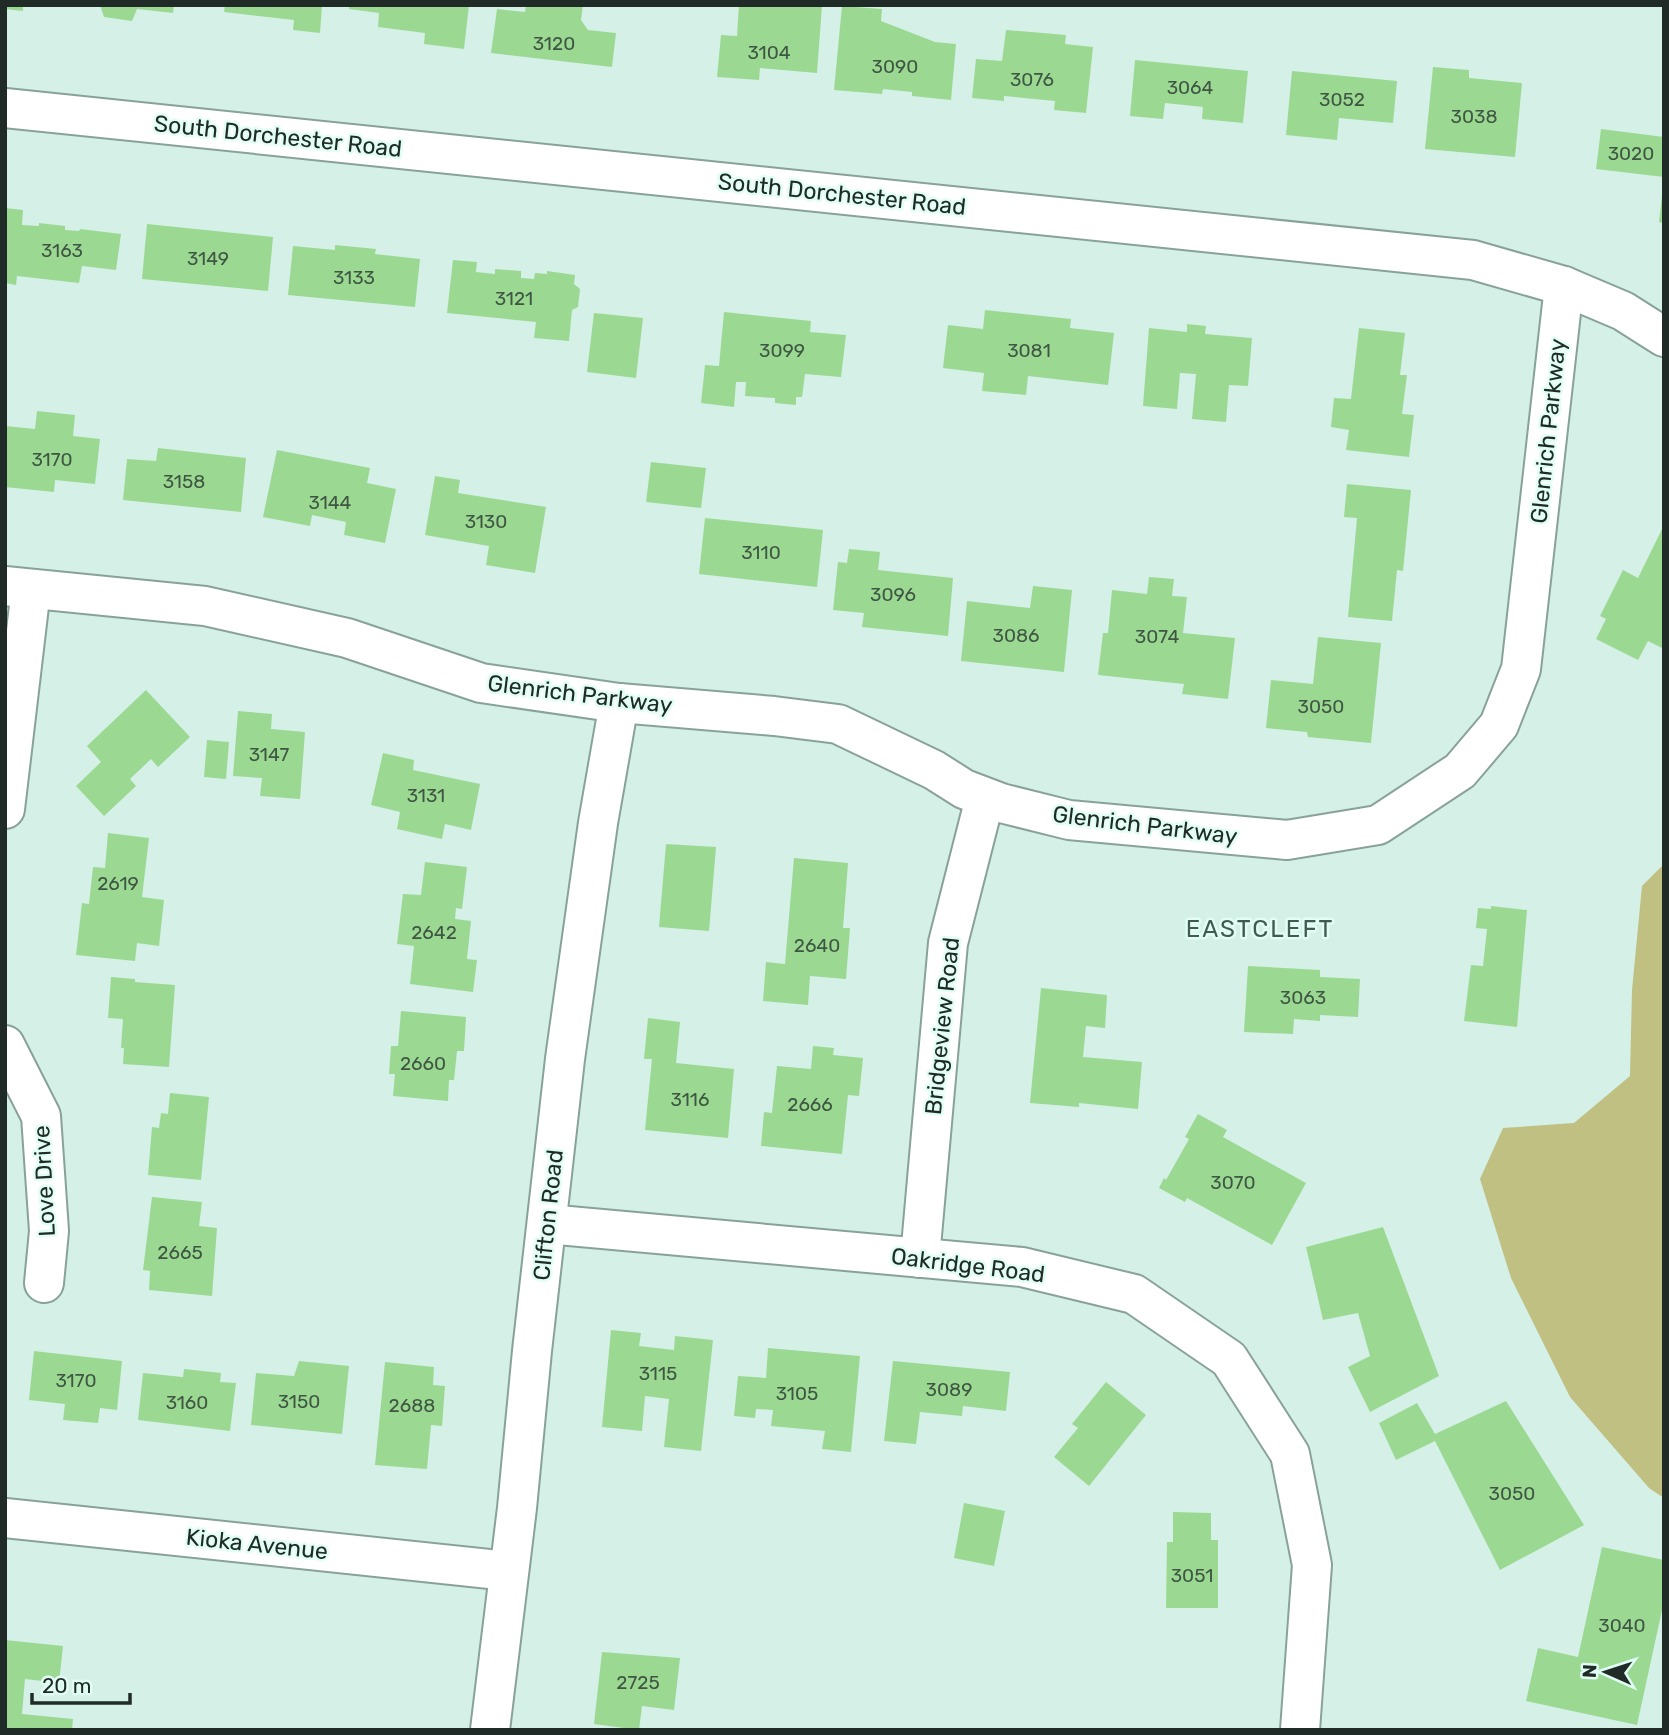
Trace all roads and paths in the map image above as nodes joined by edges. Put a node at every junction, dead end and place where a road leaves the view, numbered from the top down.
1 (5, 108) edge
2 (1564, 286) junction
3 (1664, 337) edge
4 (18, 587) edge
5 (619, 702) junction
6 (985, 798) junction
7 (5, 809) edge
8 (5, 1045) edge
9 (547, 1224) junction
10 (920, 1258) junction
11 (44, 1283) dead end
12 (5, 1518) edge
13 (509, 1572) junction
14 (489, 1730) edge
15 (1300, 1730) edge

1 - 2 street, South Dorchester Road
2 - 3 street, South Dorchester Road
2 - 6 street, Glenrich Parkway
4 - 5 street, Glenrich Parkway
4 - 7 street
5 - 6 street, Glenrich Parkway
5 - 9 street, Clifton Road
6 - 10 street, Bridgeview Road
8 - 11 street, Love Drive
9 - 10 street, Oakridge Road
9 - 13 street, Clifton Road
10 - 15 street, Oakridge Road
12 - 13 street, Kioka Avenue
13 - 14 street, Clifton Road

